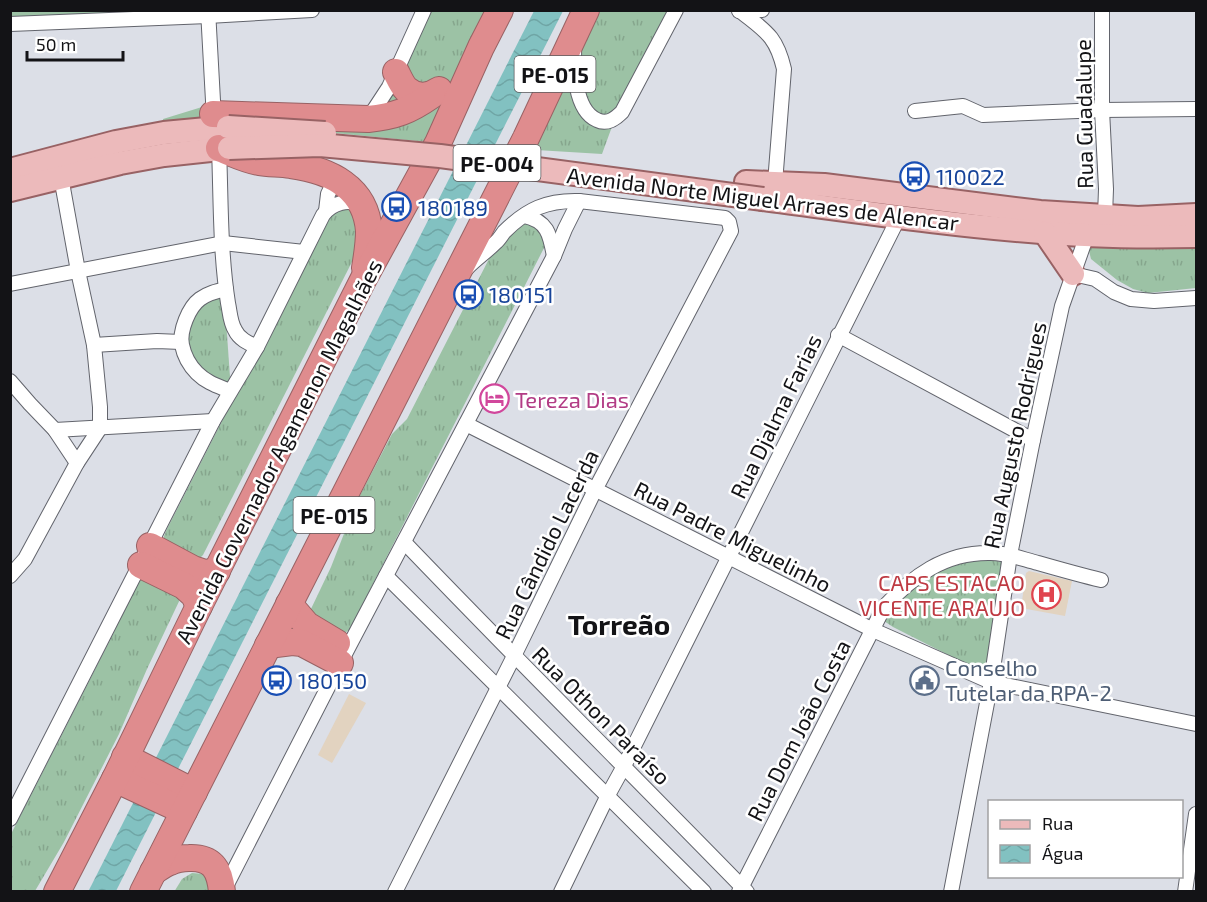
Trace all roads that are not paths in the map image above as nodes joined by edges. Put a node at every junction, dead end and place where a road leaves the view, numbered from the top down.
1 (312, 10) edge
2 (424, 10) edge
3 (500, 10) edge
4 (586, 10) edge
5 (676, 10) edge
6 (762, 10) edge
7 (1102, 10) edge
8 (739, 11) edge
9 (208, 14) edge
10 (10, 24) edge
11 (574, 33) junction
12 (481, 47) junction
13 (396, 72) junction
14 (432, 95) junction
15 (1197, 109) edge
16 (1102, 110) junction
17 (915, 111) dead end
18 (368, 119) junction
19 (221, 133) junction
20 (10, 170) edge
21 (61, 177) junction
22 (336, 178) junction
23 (10, 190) edge
24 (769, 191) junction
25 (579, 201) junction
26 (363, 206) junction
27 (326, 211) junction
28 (1197, 215) edge
29 (524, 216) junction
30 (1105, 216) junction
31 (899, 217) junction
32 (724, 218) joint
33 (1045, 233) junction
34 (1087, 235) junction
35 (1197, 236) edge
36 (223, 243) junction
37 (304, 252) junction
38 (554, 256) junction
39 (78, 271) junction
40 (1073, 274) junction
41 (454, 279) junction
42 (1095, 279) junction
43 (363, 280) junction
44 (10, 284) edge
45 (226, 289) junction
46 (1197, 298) edge
47 (1062, 306) junction
48 (838, 336) junction
49 (181, 342) junction
50 (94, 345) junction
51 (256, 347) junction
52 (10, 381) edge
53 (230, 391) junction
54 (213, 421) junction
55 (466, 424) junction
56 (100, 428) junction
57 (55, 429) junction
58 (1033, 440) junction
59 (77, 463) junction
60 (596, 490) junction
61 (404, 542) junction
62 (145, 555) junction
63 (1010, 555) junction
64 (730, 557) junction
65 (218, 571) junction
66 (12, 572) edge
67 (386, 576) junction
68 (1101, 580) dead end
69 (289, 604) junction
70 (199, 606) junction
71 (873, 630) junction
72 (268, 645) junction
73 (344, 655) junction
74 (514, 656) junction
75 (991, 682) junction
76 (498, 688) junction
77 (1197, 724) edge
78 (624, 766) junction
79 (128, 772) junction
80 (608, 795) junction
81 (180, 798) junction
82 (12, 812) edge
83 (1197, 814) edge
84 (148, 882) edge
85 (743, 890) edge
86 (57, 891) edge
87 (222, 891) edge
88 (395, 891) edge
89 (561, 891) edge
90 (704, 891) edge
91 (951, 891) edge
92 (1185, 891) edge

1 - 9 street
2 - 13 street
3 - 12 highway, Avenida Governador Agamenon Magalhães
4 - 11 highway, PE-015
5 - 11 street
6 - 8 street
7 - 16 street, Rua Guadalupe
8 - 24 street
9 - 10 street
9 - 19 street
11 - 41 highway, PE-015
12 - 14 highway
12 - 43 highway, Avenida Governador Agamenon Magalhães
13 - 14 highway
13 - 18 street
14 - 18 highway
15 - 16 street
16 - 17 street
16 - 30 street, Rua Guadalupe
18 - 19 highway
19 - 20 main road, Avenida Norte Miguel Arraes de Alencar / PE-004
19 - 21 main road, Avenida Norte Miguel Arraes de Alencar / PE-004
19 - 22 highway
19 - 24 main road, Avenida Norte Miguel Arraes de Alencar / PE-004, bridge
19 - 24 main road, Avenida Norte Miguel Arraes de Alencar / PE-004, bridge
19 - 36 street
21 - 23 main road, Avenida Norte Miguel Arraes de Alencar / PE-004
21 - 39 street
22 - 26 highway
22 - 27 street
24 - 30 main road, Avenida Norte Miguel Arraes de Alencar / PE-004
24 - 31 main road, Avenida Norte Miguel Arraes de Alencar / PE-004
25 - 29 street, Avenida Norte Miguel Arraes de Alencar
25 - 32 street, Avenida Norte Miguel Arraes de Alencar
25 - 38 street
26 - 27 street
26 - 43 highway
27 - 37 street
28 - 30 main road, Avenida Norte Miguel Arraes de Alencar / PE-004
29 - 38 street
29 - 41 street, Avenida Norte Miguel Arraes de Alencar
30 - 34 street, Rua Augusto Rodrigues
31 - 33 main road, Avenida Norte Miguel Arraes de Alencar / PE-004
31 - 48 street, Rua Djalma Farias
32 - 60 street, Rua Cândido Lacerda
33 - 34 main road, Avenida Norte Miguel Arraes de Alencar / PE-004
33 - 40 main road
34 - 35 main road, Avenida Norte Miguel Arraes de Alencar / PE-004
34 - 40 street, Rua Augusto Rodrigues
36 - 37 street
36 - 39 street
36 - 45 street
37 - 51 street
38 - 55 street
39 - 44 street
39 - 50 street
40 - 42 street
40 - 47 street, Rua Augusto Rodrigues
41 - 69 highway, PE-015
42 - 46 street
42 - 47 street, Rua Augusto Rodrigues
43 - 65 highway, Avenida Governador Agamenon Magalhães
45 - 49 street
45 - 51 street
47 - 58 street, Rua Augusto Rodrigues
48 - 58 street
48 - 64 street, Rua Djalma Farias
49 - 50 street
49 - 53 street
50 - 56 street
51 - 53 street
52 - 57 street
53 - 54 street
54 - 56 street
54 - 62 street
55 - 60 street, Rua Padre Miguelinho
55 - 61 street
56 - 57 street
56 - 59 street
57 - 59 street
58 - 63 street, Rua Augusto Rodrigues
59 - 66 street
60 - 64 street, Rua Padre Miguelinho
60 - 74 street, Rua Cândido Lacerda
61 - 67 street
61 - 74 street, Rua Othon Paraíso
62 - 65 highway
62 - 70 highway
62 - 82 street
63 - 68 street, Rua Dom João Costa
63 - 71 street, Rua Dom João Costa
63 - 75 street, Rua Augusto Rodrigues
64 - 71 street, Rua Padre Miguelinho
64 - 78 street, Rua Djalma Farias
65 - 70 highway, Avenida Governador Agamenon Magalhães
67 - 73 street
67 - 76 street
69 - 72 highway, PE-015
69 - 73 highway
70 - 79 highway, Avenida Governador Agamenon Magalhães
71 - 75 street, Rua Padre Miguelinho
71 - 85 street, Rua Dom João Costa
72 - 73 highway
72 - 81 highway, PE-015
73 - 87 street
74 - 76 street, Rua Cândido Lacerda
74 - 78 street, Rua Othon Paraíso
75 - 77 street, Rua Padre Miguelinho
75 - 91 street, Rua Augusto Rodrigues
76 - 80 street
76 - 88 street, Rua Cândido Lacerda
78 - 80 street, Rua Djalma Farias
78 - 85 street, Rua Othon Paraíso
79 - 81 highway
79 - 86 highway, Avenida Governador Agamenon Magalhães
80 - 89 street, Rua Djalma Farias
80 - 90 street
81 - 84 highway, PE-015
83 - 92 street
84 - 87 highway

